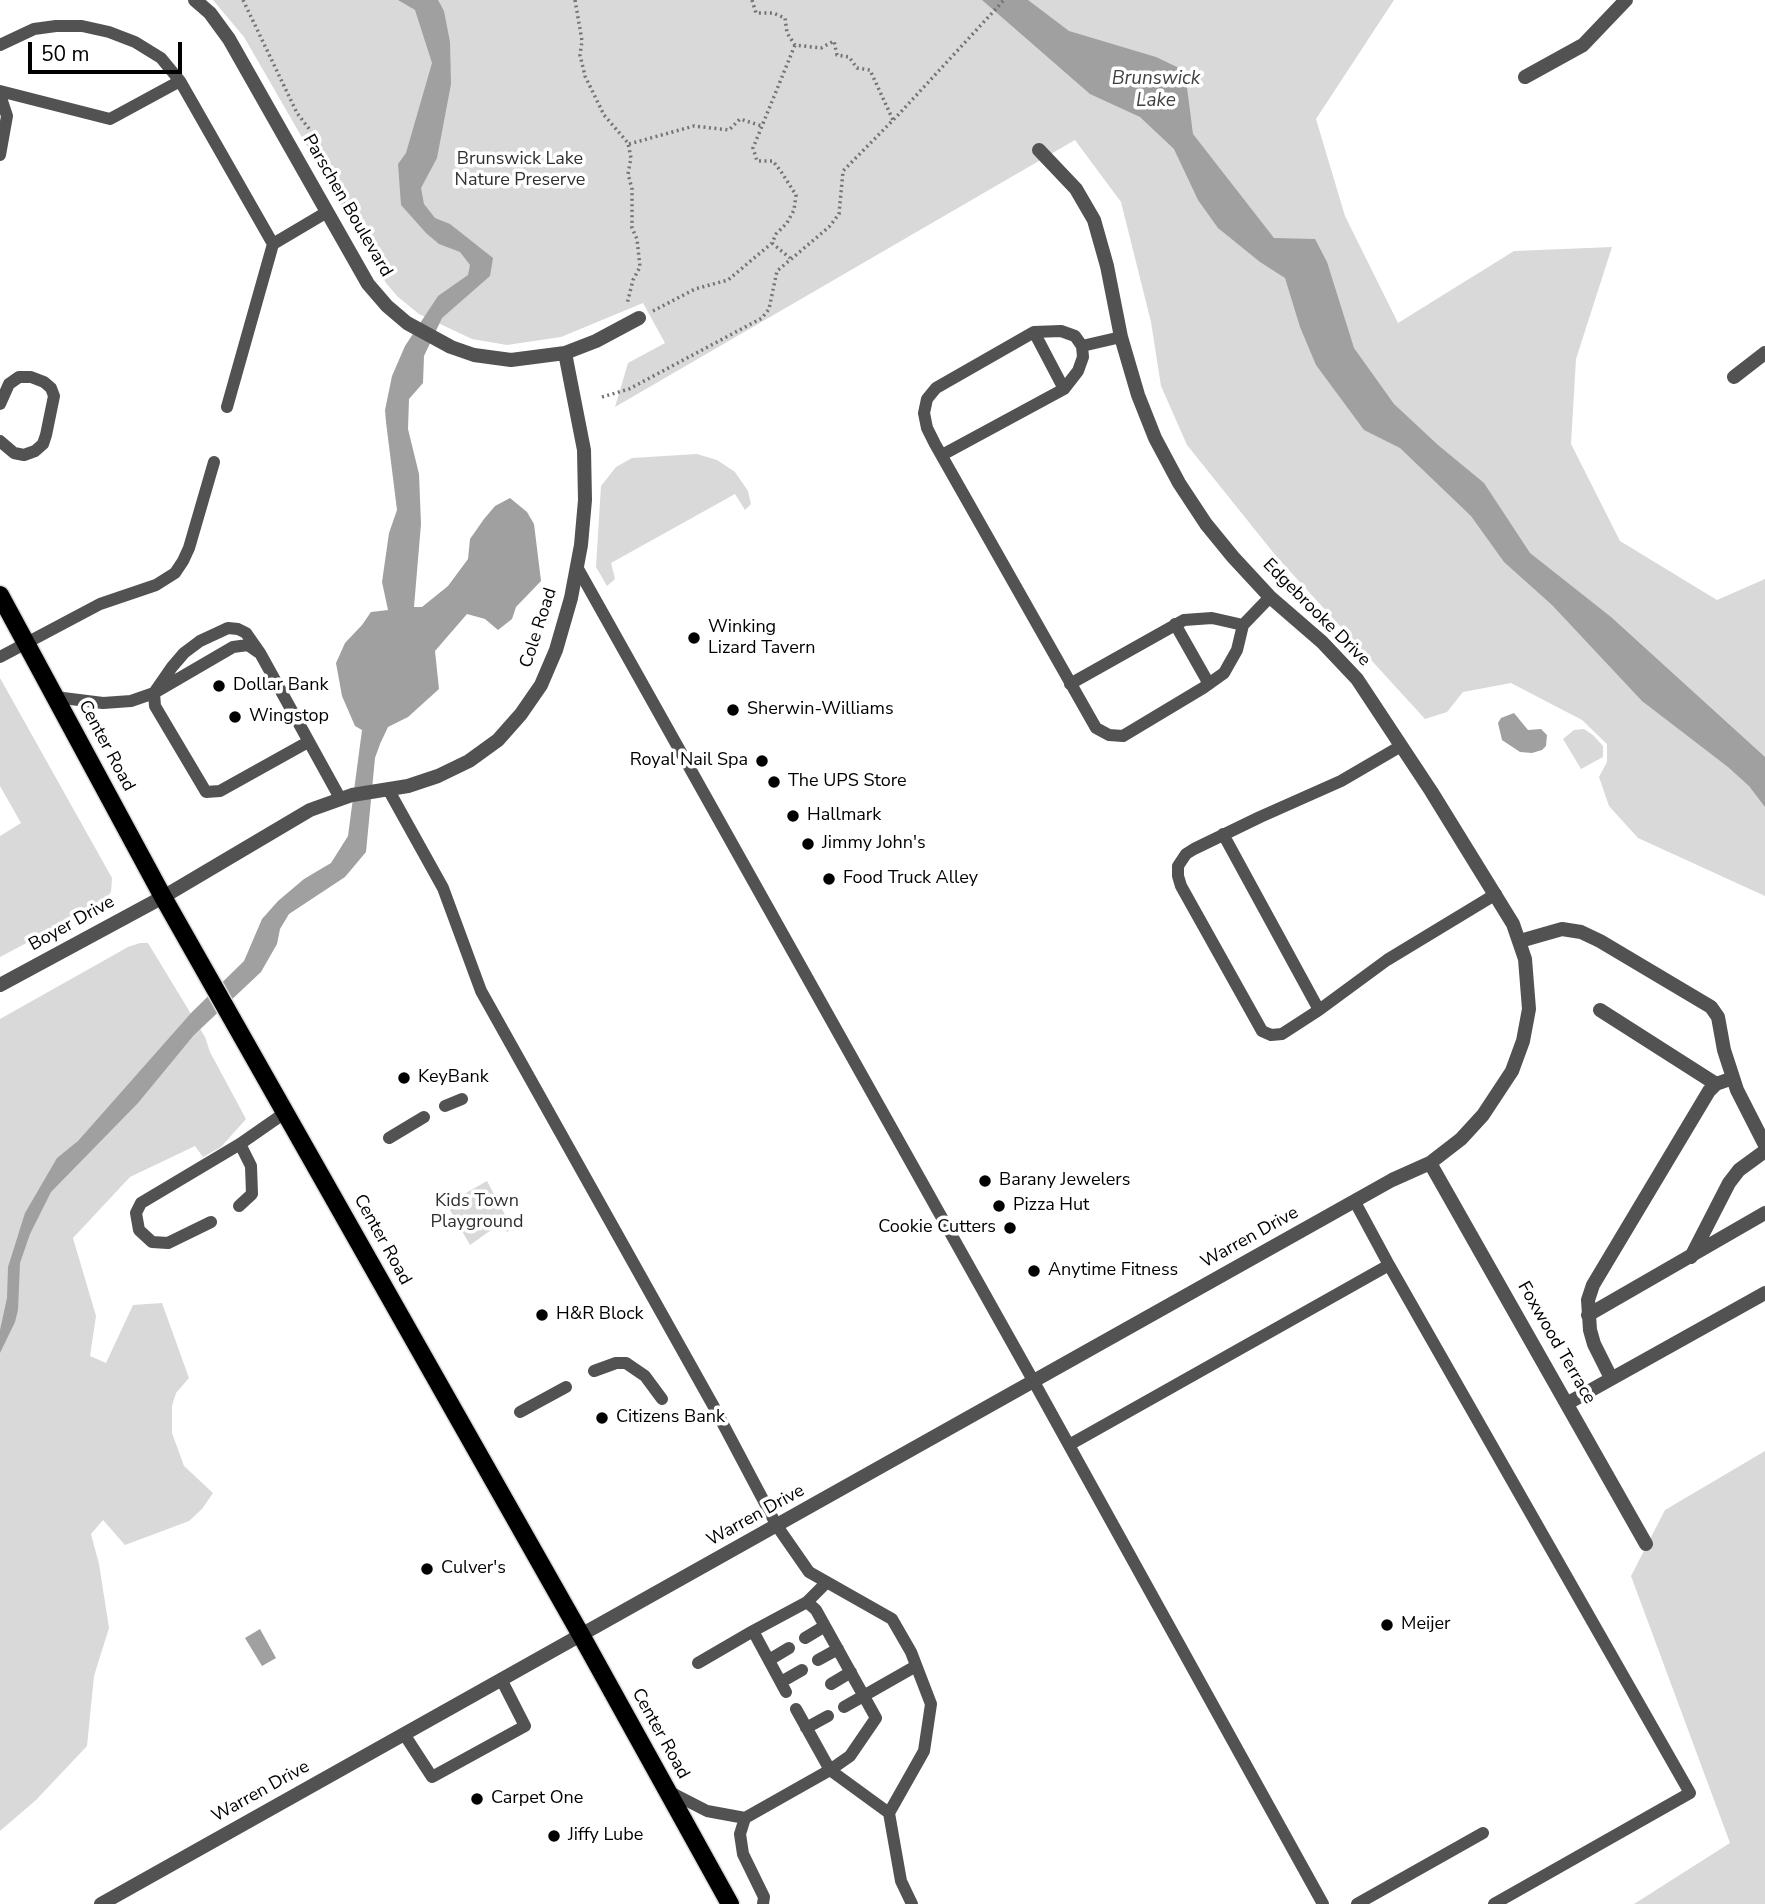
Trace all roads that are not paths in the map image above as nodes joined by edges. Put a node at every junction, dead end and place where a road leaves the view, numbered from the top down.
1 (195, 0) edge
2 (1626, 0) edge
3 (0, 45) edge
4 (1525, 77) dead end
5 (180, 81) junction
6 (0, 93) edge
7 (1039, 150) dead end
8 (0, 155) edge
9 (327, 212) junction
10 (273, 244) junction
11 (639, 318) road end
12 (1034, 332) junction
13 (1121, 337) junction
14 (1082, 346) junction
15 (565, 353) junction
16 (1765, 353) edge
17 (1734, 377) dead end
18 (1064, 389) junction
19 (1, 395) edge
20 (227, 408) dead end
21 (0, 441) edge
22 (942, 455) junction
23 (214, 462) dead end
24 (577, 567) junction
25 (0, 595) edge
26 (1270, 597) junction
27 (1175, 624) junction
28 (1242, 625) junction
29 (27, 643) junction
30 (260, 653) junction
31 (0, 657) edge
32 (1070, 684) junction
33 (1209, 684) junction
34 (154, 693) junction
35 (55, 697) junction
36 (308, 742) junction
37 (1401, 746) junction
38 (382, 790) junction
39 (346, 797) junction
40 (1223, 834) junction
41 (1496, 894) junction
42 (163, 897) junction
43 (1521, 941) junction
44 (0, 985) edge
45 (1319, 1010) junction
46 (1600, 1010) dead end
47 (1733, 1078) junction
48 (1716, 1084) junction
49 (462, 1099) dead end
50 (444, 1106) dead end
51 (286, 1112) junction
52 (424, 1117) dead end
53 (389, 1138) dead end
54 (240, 1144) junction
55 (1765, 1148) edge
56 (1430, 1163) junction
57 (1355, 1202) junction
58 (239, 1206) dead end
59 (1765, 1213) edge
60 (211, 1222) dead end
61 (1691, 1257) junction
62 (1390, 1265) junction
63 (1765, 1293) edge
64 (1588, 1314) junction
65 (594, 1371) dead end
66 (1611, 1378) junction
67 (1034, 1382) junction
68 (566, 1387) dead end
69 (662, 1399) dead end
70 (1568, 1403) junction
71 (520, 1412) dead end
72 (1069, 1445) junction
73 (778, 1526) junction
74 (1646, 1544) dead end
75 (827, 1582) junction
76 (807, 1602) junction
77 (825, 1626) junction
78 (753, 1631) junction
79 (581, 1635) junction
80 (805, 1638) dead end
81 (789, 1648) dead end
82 (838, 1649) junction
83 (769, 1660) junction
84 (818, 1660) dead end
85 (698, 1663) dead end
86 (916, 1666) junction
87 (802, 1670) dead end
88 (851, 1672) junction
89 (501, 1679) junction
90 (831, 1684) dead end
91 (864, 1696) junction
92 (844, 1707) dead end
93 (796, 1709) dead end
94 (828, 1716) dead end
95 (806, 1728) junction
96 (404, 1734) junction
97 (830, 1770) junction
98 (668, 1791) junction
99 (889, 1812) junction
100 (745, 1818) junction
101 (1483, 1833) dead end
102 (101, 1904) edge
103 (730, 1904) edge
104 (763, 1904) edge
105 (912, 1904) edge
106 (1323, 1904) edge
107 (1357, 1904) edge
108 (1494, 1904) edge

1 - 9 street, Parschen Boulevard
2 - 4 street
3 - 5 lane
5 - 6 lane
5 - 10 lane
6 - 8 lane
7 - 13 street, Edgebrooke Drive
9 - 10 lane
9 - 15 street, Parschen Boulevard
10 - 20 lane
11 - 15 street, Parschen Boulevard
12 - 14 lane
12 - 18 lane
12 - 22 lane
13 - 14 lane
13 - 26 street, Edgebrooke Drive
14 - 18 lane
15 - 24 street, Cole Road
16 - 17 street
18 - 22 lane
19 - 21 lane
22 - 32 lane
23 - 29 lane
24 - 38 street, Cole Road
24 - 67 lane
25 - 29 main road, Center Road
26 - 28 lane
26 - 37 street, Edgebrooke Drive
27 - 28 lane
27 - 32 lane
27 - 33 lane
28 - 33 lane
29 - 31 lane
29 - 35 main road, Center Road
30 - 34 lane
30 - 34 lane
30 - 36 lane
32 - 33 lane
34 - 35 lane
34 - 36 lane
35 - 42 main road, Center Road
36 - 39 lane
37 - 40 lane
37 - 41 street, Edgebrooke Drive
38 - 39 street, Cole Road
38 - 73 lane
39 - 42 street, Cole Road
40 - 45 lane
40 - 45 lane
41 - 43 street, Edgebrooke Drive
41 - 45 lane
42 - 44 street, Boyer Drive
42 - 51 main road, Center Road
43 - 47 street
43 - 56 street, Edgebrooke Drive
46 - 48 street
47 - 48 street
47 - 55 street
48 - 64 street
49 - 50 lane
51 - 54 lane
51 - 79 main road, Center Road
52 - 53 lane
54 - 58 lane
54 - 60 lane
55 - 61 street
56 - 57 street, Warren Drive
56 - 70 street, Foxwood Terrace
57 - 62 lane
57 - 67 street, Warren Drive
59 - 61 street
61 - 64 street
62 - 72 lane
62 - 108 lane
63 - 66 street
64 - 66 street
65 - 69 lane
66 - 70 street
67 - 72 lane
67 - 73 street, Warren Drive
68 - 71 lane
70 - 74 street, Foxwood Terrace
72 - 106 lane
73 - 75 lane
73 - 79 street, Warren Drive
75 - 76 lane
75 - 86 lane
76 - 77 lane
76 - 78 lane
77 - 80 lane
77 - 82 lane
78 - 83 lane
78 - 85 lane
79 - 89 street, Warren Drive
79 - 98 main road, Center Road
81 - 83 lane
82 - 84 lane
82 - 88 lane
83 - 87 lane
86 - 91 lane
86 - 99 lane
88 - 90 lane
88 - 91 lane
89 - 96 street, Warren Drive
89 - 96 lane
91 - 92 lane
91 - 97 lane
93 - 95 lane
94 - 95 lane
95 - 97 lane
96 - 102 street, Warren Drive
97 - 99 lane
97 - 100 lane
98 - 100 lane
98 - 103 main road, Center Road
99 - 105 lane
100 - 104 lane
101 - 107 lane

